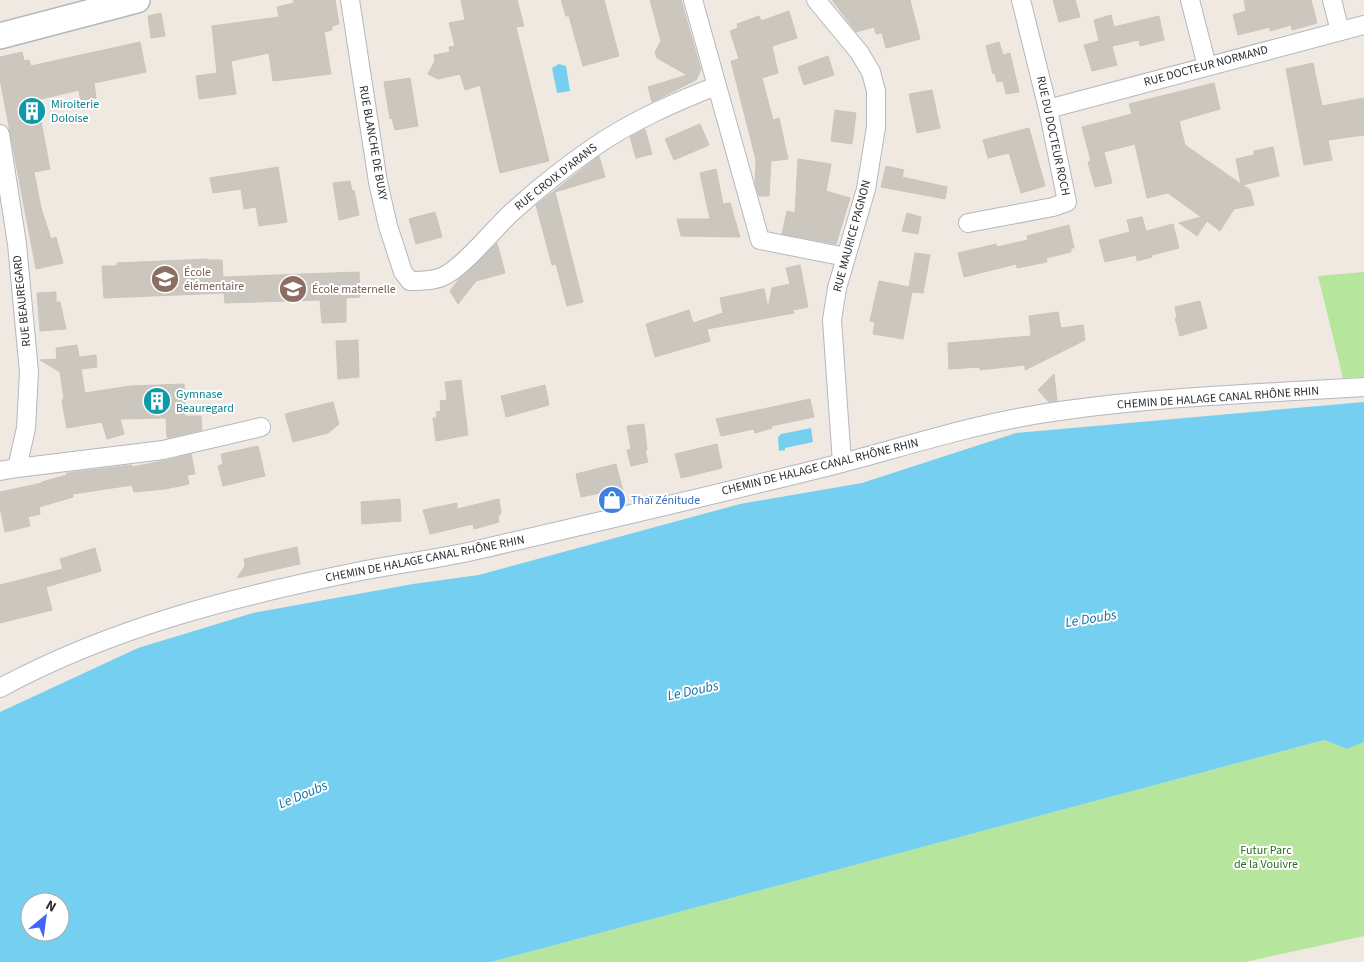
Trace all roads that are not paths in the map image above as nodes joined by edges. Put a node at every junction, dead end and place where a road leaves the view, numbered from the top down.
1 (137, 0) edge
2 (350, 0) edge
3 (693, 0) edge
4 (816, 0) edge
5 (1021, 0) edge
6 (1190, 0) edge
7 (1332, 0) edge
8 (1364, 25) edge
9 (1340, 31) junction
10 (0, 36) edge
11 (1206, 66) junction
12 (716, 86) junction
13 (1048, 109) junction
14 (0, 134) edge
15 (968, 223) dead end
16 (846, 257) junction
17 (410, 281) joint
18 (1364, 388) edge
19 (261, 427) dead end
20 (842, 463) junction
21 (9, 470) edge
22 (0, 688) edge

1 - 10 main road
2 - 17 street, RUE BLANCHE DE BUXY
3 - 12 street
4 - 16 street, RUE MAURICE PAGNON
5 - 13 street, RUE DU DOCTEUR ROCH
6 - 11 street
7 - 9 street
8 - 9 street, RUE DOCTEUR NORMAND
9 - 11 street, RUE DOCTEUR NORMAND
11 - 13 street, RUE DOCTEUR NORMAND
12 - 16 street
12 - 17 street, RUE CROIX D'ARANS
13 - 15 street, RUE DU DOCTEUR ROCH
14 - 21 street, RUE BEAUREGARD
16 - 20 street, RUE MAURICE PAGNON
18 - 20 street, CHEMIN DE HALAGE CANAL RHÔNE RHIN
19 - 21 street, RUE BEAUREGARD
20 - 22 street, CHEMIN DE HALAGE CANAL RHÔNE RHIN

